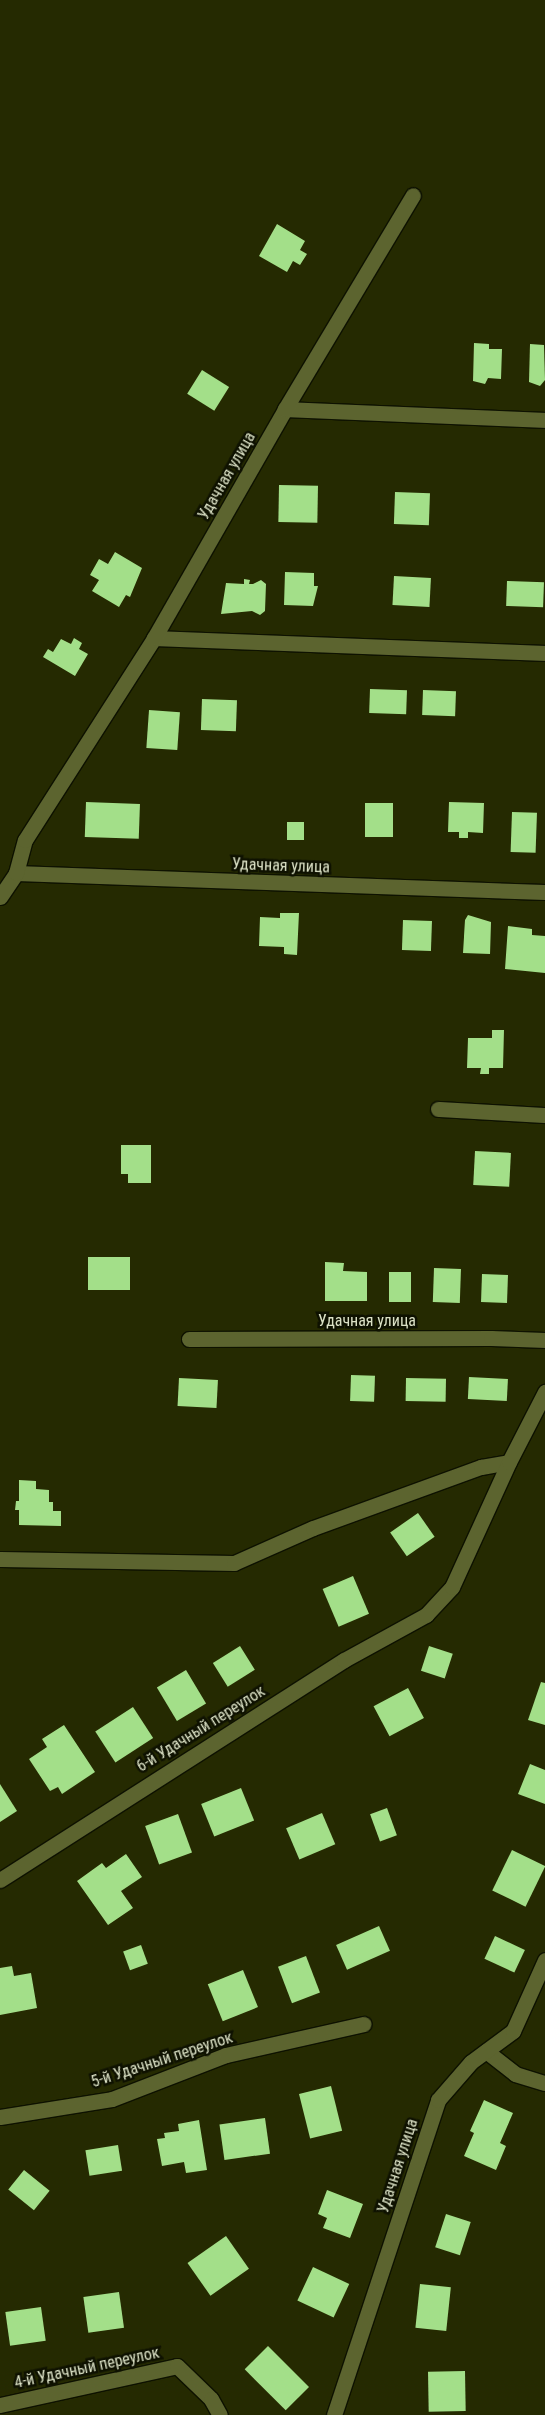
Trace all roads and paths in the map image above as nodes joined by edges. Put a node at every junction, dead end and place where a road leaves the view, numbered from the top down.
1 (413, 196) dead end
2 (285, 409) junction
3 (545, 420) edge
4 (154, 638) junction
5 (545, 653) edge
6 (16, 873) junction
7 (545, 892) edge
8 (0, 896) edge
9 (438, 1109) dead end
10 (545, 1115) edge
11 (189, 1339) dead end
12 (545, 1340) edge
13 (545, 1392) edge
14 (508, 1462) junction
15 (0, 1559) edge
16 (0, 1880) edge
17 (545, 1960) edge
18 (364, 2024) dead end
19 (486, 2051) junction
20 (545, 2083) edge
21 (0, 2117) edge
22 (0, 2405) edge
23 (220, 2415) edge
24 (334, 2415) edge

1 - 2 street, Удачная улица
2 - 3 street
2 - 4 street, Удачная улица
4 - 5 street
4 - 6 street, Удачная улица
6 - 7 street, Удачная улица
6 - 8 street, Удачная улица
9 - 10 street
11 - 12 street, Удачная улица
13 - 14 street
14 - 15 street
14 - 16 street, 6-й Удачный переулок
17 - 19 street, Удачная улица
18 - 21 street, 5-й Удачный переулок
19 - 20 street
19 - 24 street, Удачная улица
22 - 23 street, 4-й Удачный переулок

